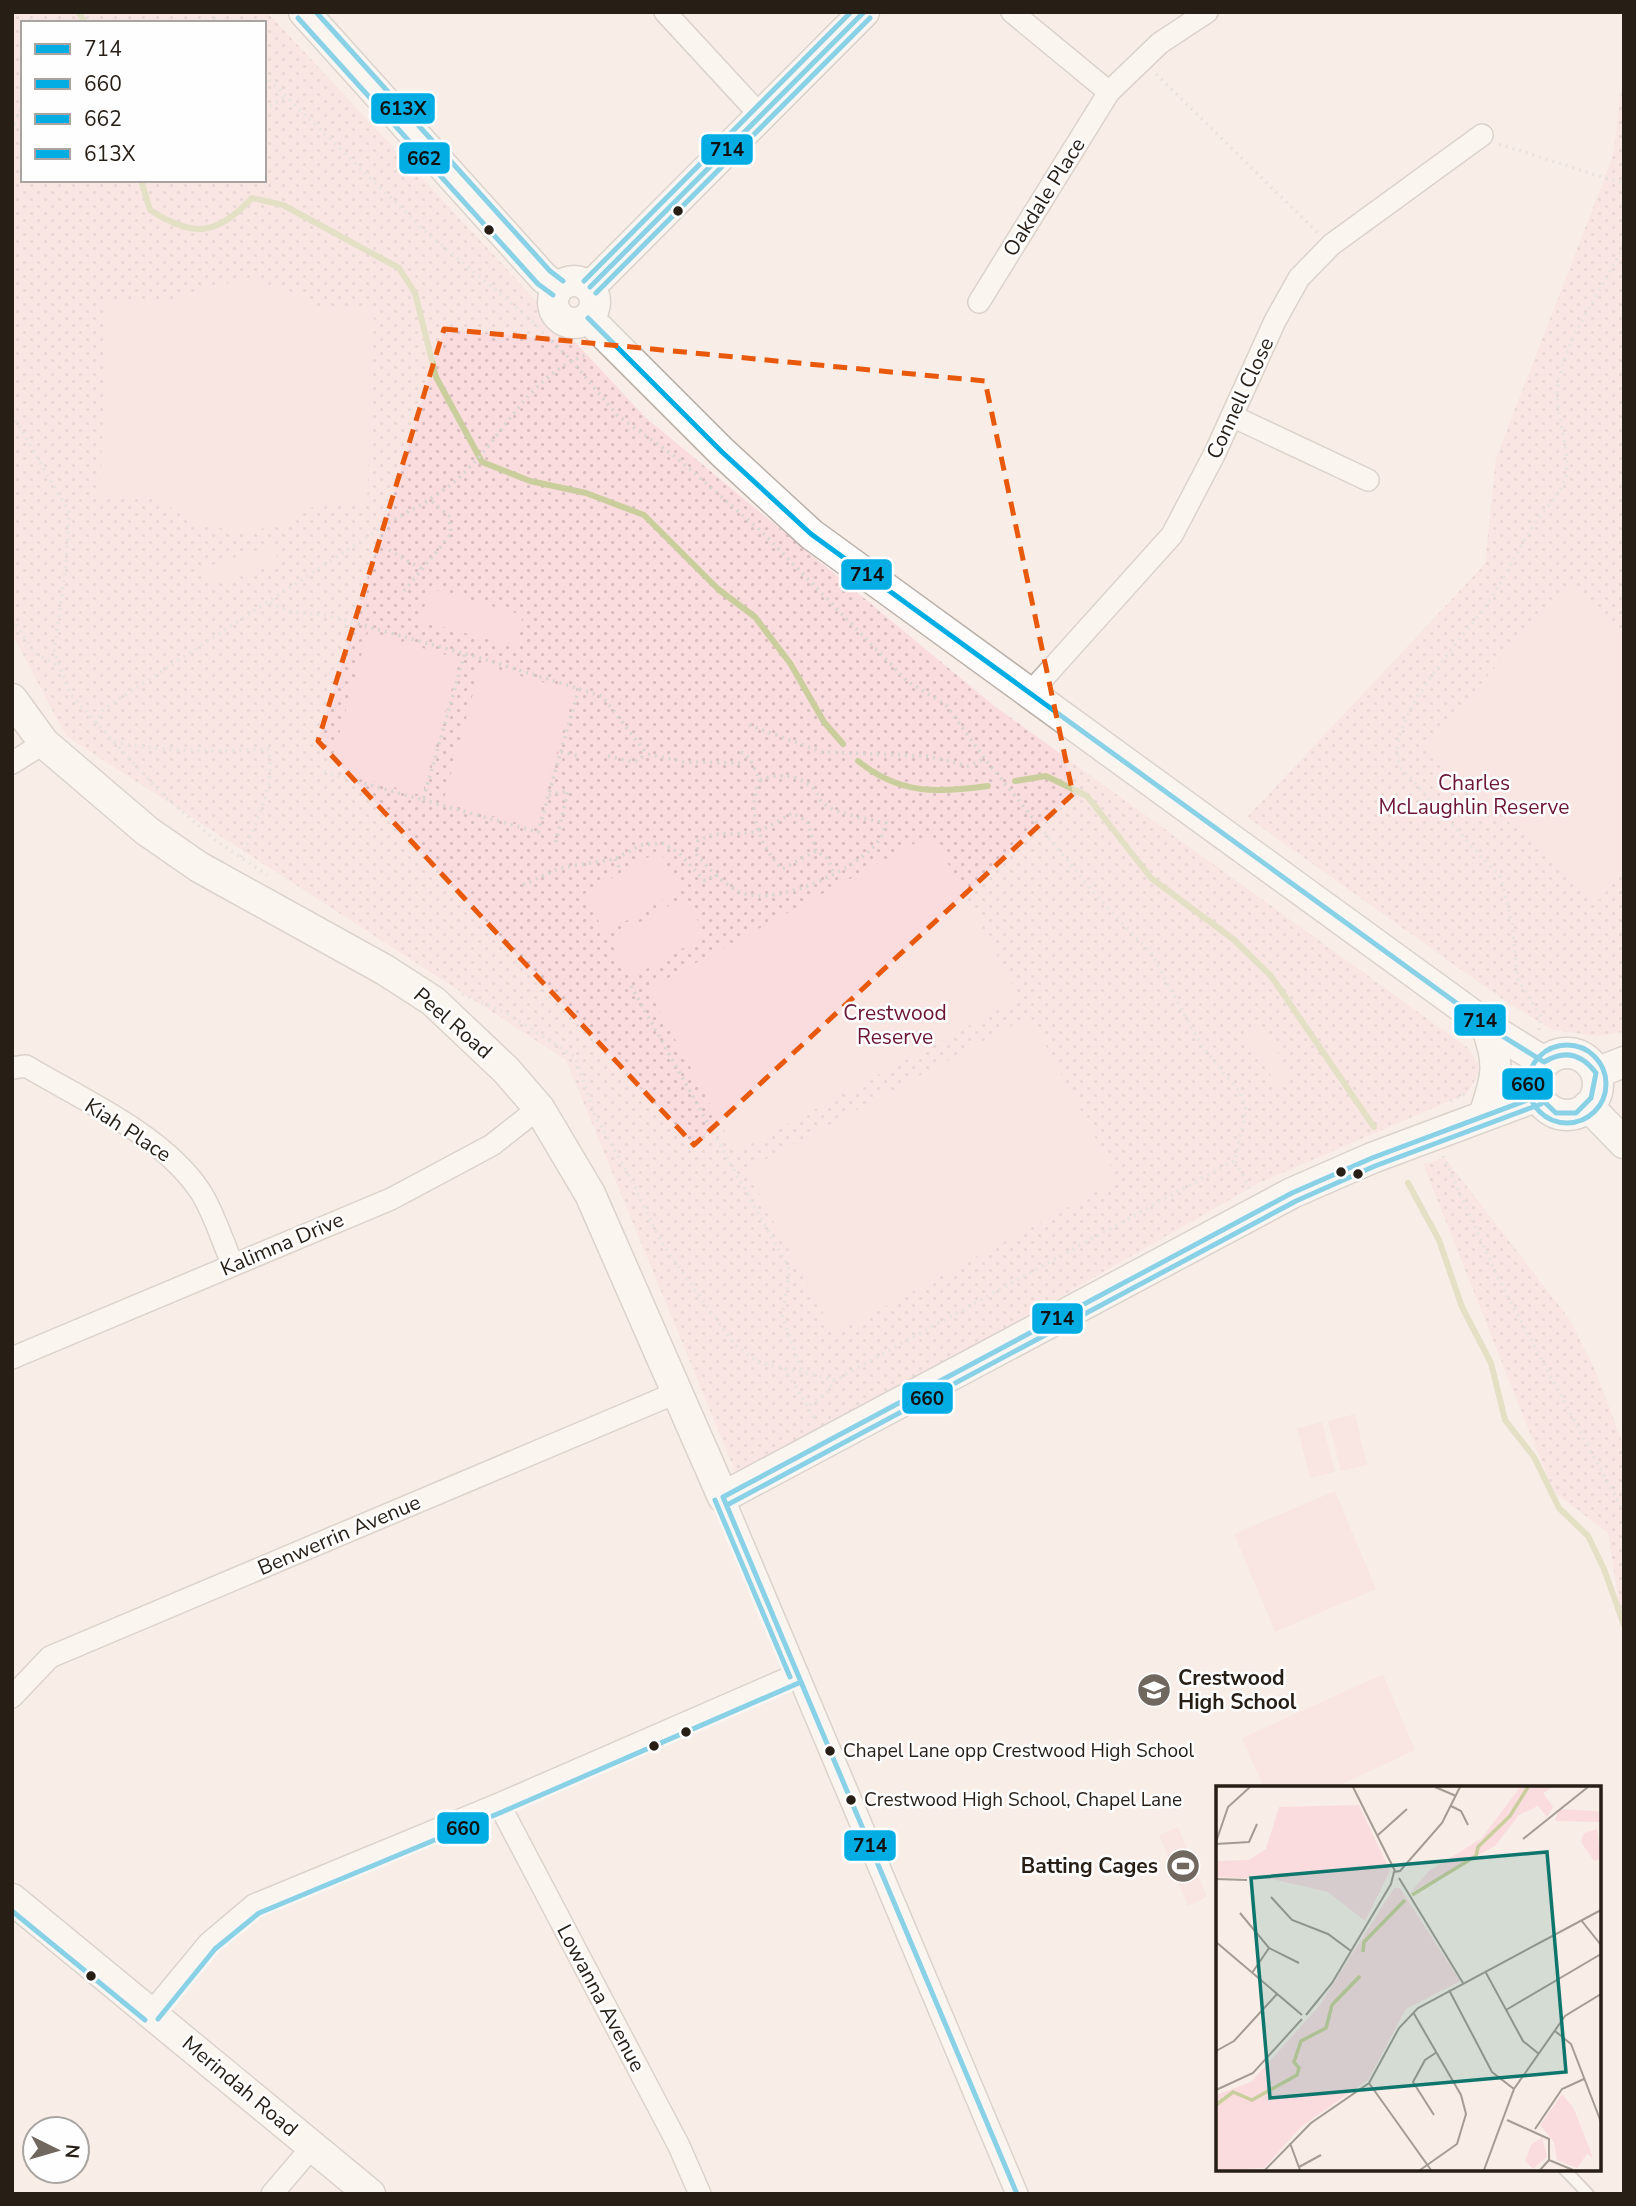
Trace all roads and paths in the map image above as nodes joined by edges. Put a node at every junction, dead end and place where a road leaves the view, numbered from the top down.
1 (304, 12) edge
2 (665, 12) edge
3 (864, 12) edge
4 (1012, 12) edge
5 (1207, 12) edge
6 (1142, 60) junction
7 (266, 77) edge
8 (1109, 92) junction
9 (285, 97) junction
10 (21, 107) edge
11 (266, 109) edge
12 (761, 116) junction
13 (12, 131) edge
14 (1482, 135) joint
15 (1624, 184) edge
16 (1624, 244) edge
17 (1331, 245) junction
18 (558, 288) junction
19 (590, 288) junction
20 (979, 302) dead end
21 (598, 327) junction
22 (570, 359) junction
23 (12, 414) edge
24 (1232, 416) junction
25 (1368, 480) dead end
26 (431, 500) junction
27 (389, 550) dead end
28 (422, 569) junction
29 (404, 591) dead end
30 (270, 603) junction
31 (12, 619) edge
32 (465, 653) junction
33 (60, 667) junction
34 (579, 688) junction
35 (1029, 694) junction
36 (12, 698) edge
37 (96, 724) junction
38 (749, 725) dead end
39 (112, 742) junction
40 (44, 743) junction
41 (561, 752) junction
42 (741, 752) dead end
43 (647, 754) junction
44 (578, 756) dead end
45 (608, 756) dead end
46 (985, 759) junction
47 (12, 763) edge
48 (742, 763) dead end
49 (324, 772) dead end
50 (761, 780) junction
51 (549, 795) junction
52 (423, 800) junction
53 (761, 830) junction
54 (555, 845) dead end
55 (816, 851) junction
56 (241, 858) junction
57 (615, 859) junction
58 (621, 871) dead end
59 (834, 874) junction
60 (718, 875) junction
61 (274, 879) dead end
62 (523, 885) dead end
63 (631, 986) dead end
64 (454, 990) dead end
65 (1485, 1024) junction
66 (1536, 1058) junction
67 (1624, 1062) edge
68 (12, 1068) edge
69 (1596, 1073) junction
70 (1538, 1096) junction
71 (1588, 1106) junction
72 (539, 1108) junction
73 (1484, 1115) junction
74 (1624, 1143) edge
75 (1235, 1160) junction
76 (1430, 1160) dead end
77 (1260, 1210) junction
78 (233, 1265) junction
79 (12, 1358) edge
80 (784, 1368) junction
81 (802, 1370) junction
82 (835, 1380) junction
83 (678, 1392) junction
84 (809, 1406) junction
85 (819, 1423) dead end
86 (723, 1497) junction
87 (1624, 1513) edge
88 (798, 1674) junction
89 (12, 1696) edge
90 (499, 1804) junction
91 (12, 1899) edge
92 (151, 2012) junction
93 (312, 2147) junction
94 (1566, 2171) edge
95 (272, 2194) edge
96 (370, 2194) edge
97 (700, 2194) edge
98 (1017, 2194) edge
99 (1588, 2194) edge

1 - 18 street
2 - 12 street
3 - 12 street
4 - 8 street
5 - 6 street, Oakdale Place
6 - 8 street, Oakdale Place
6 - 17 path
7 - 9 path
8 - 20 street, Oakdale Place
9 - 11 path
9 - 22 path
10 - 13 path
12 - 19 street
14 - 15 path
14 - 17 street, Connell Close
16 - 66 path
17 - 24 street, Connell Close
18 - 19 street
18 - 21 street
19 - 21 street
21 - 22 path
21 - 35 street
22 - 26 path
22 - 46 path
23 - 33 path
24 - 25 street
24 - 35 street, Connell Close
26 - 28 path
26 - 30 path
27 - 28 path
28 - 29 path
30 - 32 path
30 - 37 path
31 - 33 path
32 - 34 path
32 - 52 path
33 - 37 path
34 - 41 path
34 - 43 path
35 - 65 street
36 - 40 street, Peel Road
37 - 39 path
38 - 46 path
39 - 56 path
39 - 56 path
40 - 47 street
40 - 72 street, Peel Road
41 - 44 path
41 - 51 path
42 - 50 path
43 - 45 path
43 - 48 path
46 - 75 path
49 - 52 path
50 - 53 path
50 - 59 path
51 - 52 path
51 - 54 path
53 - 55 path
53 - 55 path
53 - 60 path
55 - 59 path
56 - 61 path
57 - 58 path
57 - 60 path
57 - 62 path
59 - 60 path
63 - 81 path
64 - 80 path
65 - 66 street
65 - 73 street
66 - 69 street
66 - 70 street
67 - 69 street
68 - 78 street, Kiah Place
69 - 71 street
70 - 71 street
70 - 73 street
71 - 74 street
72 - 78 street, Kalimna Drive
72 - 83 street, Peel Road
73 - 77 street
75 - 77 path
75 - 82 path
76 - 87 path
77 - 86 street
78 - 79 street, Kalimna Drive
80 - 81 path
80 - 84 path
81 - 82 path
82 - 84 path
83 - 86 street, Peel Road
83 - 89 street, Benwerrin Avenue
84 - 85 path
86 - 88 street
88 - 90 street
88 - 98 street
90 - 92 street
90 - 97 street, Lowanna Avenue
91 - 92 street, Merindah Road
92 - 93 street, Merindah Road
93 - 95 street
93 - 96 street, Merindah Road
94 - 99 lane

